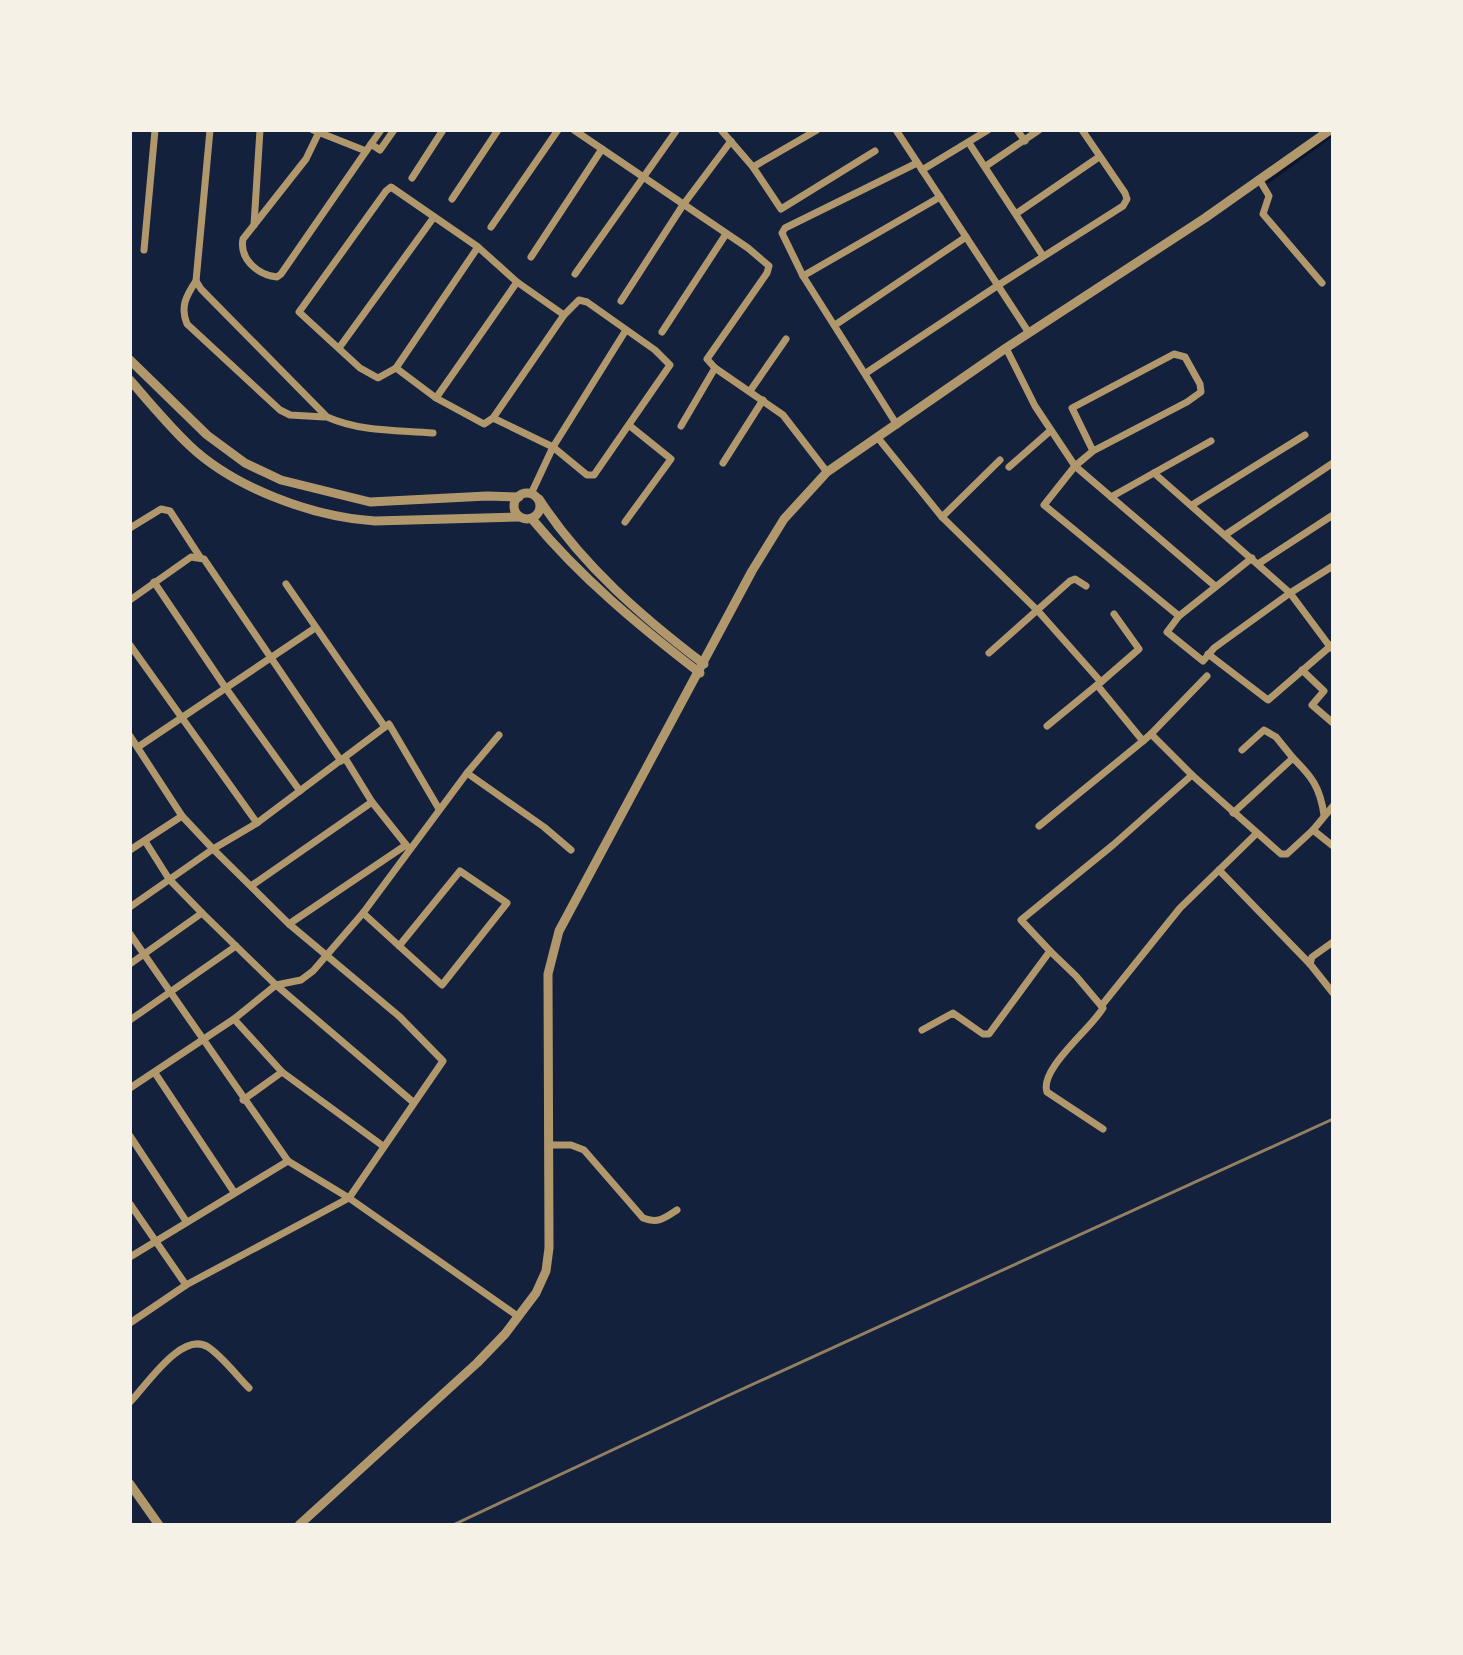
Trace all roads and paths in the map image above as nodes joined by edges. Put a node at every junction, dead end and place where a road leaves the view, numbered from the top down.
1 (155, 130) edge
2 (210, 130) edge
3 (260, 130) edge
4 (381, 130) edge
5 (443, 130) edge
6 (498, 130) edge
7 (558, 130) edge
8 (574, 130) edge
9 (722, 130) edge
10 (817, 130) edge
11 (896, 130) edge
12 (988, 130) edge
13 (1017, 130) edge
14 (1039, 130) edge
15 (1082, 130) edge
16 (1330, 130) edge
17 (317, 131) edge
18 (676, 131) edge
19 (392, 133) edge
20 (731, 141) junction
21 (1025, 141) junction
22 (969, 143) junction
23 (368, 147) junction
24 (602, 149) junction
25 (875, 151) dead end
26 (1099, 157) junction
27 (919, 166) junction
28 (986, 166) junction
29 (753, 167) junction
30 (642, 177) junction
31 (412, 178) dead end
32 (1263, 184) junction
33 (940, 197) junction
34 (452, 199) dead end
35 (683, 205) junction
36 (1017, 213) junction
37 (434, 217) junction
38 (254, 227) junction
39 (491, 227) dead end
40 (726, 234) junction
41 (966, 237) junction
42 (478, 247) junction
43 (144, 250) dead end
44 (1043, 256) junction
45 (531, 257) dead end
46 (575, 274) dead end
47 (803, 276) junction
48 (196, 281) junction
49 (517, 282) junction
50 (1322, 283) dead end
51 (997, 286) junction
52 (621, 301) dead end
53 (564, 315) junction
54 (835, 325) junction
55 (626, 330) junction
56 (662, 332) dead end
57 (1029, 333) junction
58 (786, 339) dead end
59 (339, 348) junction
60 (1006, 348) junction
61 (130, 360) edge
62 (396, 368) junction
63 (715, 368) junction
64 (866, 373) junction
65 (130, 380) edge
66 (750, 391) junction
67 (436, 398) junction
68 (763, 400) junction
69 (327, 417) junction
70 (493, 418) junction
71 (897, 425) junction
72 (630, 426) junction
73 (681, 426) dead end
74 (1050, 431) junction
75 (433, 433) dead end
76 (1305, 435) dead end
77 (879, 440) junction
78 (1211, 441) dead end
79 (553, 447) junction
80 (1093, 451) junction
81 (1000, 460) dead end
82 (723, 463) dead end
83 (1333, 463) edge
84 (1075, 466) junction
85 (1009, 467) dead end
86 (827, 472) junction
87 (1154, 473) junction
88 (519, 497) junction
89 (535, 497) junction
90 (1111, 497) junction
91 (1192, 505) junction
92 (1333, 515) edge
93 (519, 517) junction
94 (942, 517) junction
95 (532, 519) junction
96 (625, 522) dead end
97 (130, 528) edge
98 (1225, 535) junction
99 (200, 557) junction
100 (1255, 561) junction
101 (1333, 566) edge
102 (154, 582) junction
103 (286, 584) dead end
104 (1086, 586) dead end
105 (1215, 586) junction
106 (1290, 593) junction
107 (130, 600) edge
108 (1038, 611) junction
109 (1114, 614) dead end
110 (1179, 616) junction
111 (315, 628) junction
112 (130, 645) edge
113 (1332, 646) edge
114 (989, 653) dead end
115 (1208, 654) junction
116 (272, 657) junction
117 (702, 668) junction
118 (1302, 670) junction
119 (1207, 676) dead end
120 (1099, 683) junction
121 (225, 687) junction
122 (183, 717) junction
123 (1333, 723) edge
124 (1047, 726) dead end
125 (385, 727) junction
126 (1151, 734) junction
127 (499, 735) dead end
128 (130, 736) edge
129 (1143, 741) junction
130 (138, 747) junction
131 (1242, 750) dead end
132 (1293, 758) junction
133 (343, 760) junction
134 (467, 773) junction
135 (1192, 775) junction
136 (300, 791) junction
137 (372, 802) junction
138 (1333, 806) edge
139 (439, 809) junction
140 (1233, 813) junction
141 (1324, 815) junction
142 (182, 816) junction
143 (257, 823) junction
144 (1039, 826) dead end
145 (1313, 830) junction
146 (1256, 834) junction
147 (145, 841) junction
148 (1333, 846) edge
149 (408, 848) junction
150 (213, 849) junction
151 (130, 850) edge
152 (571, 850) dead end
153 (1219, 870) junction
154 (169, 879) junction
155 (251, 886) junction
156 (130, 907) edge
157 (202, 913) junction
158 (363, 913) junction
159 (289, 924) junction
160 (130, 934) edge
161 (1333, 942) edge
162 (236, 946) junction
163 (399, 946) junction
164 (1050, 951) junction
165 (144, 955) junction
166 (328, 955) junction
167 (130, 964) edge
168 (1310, 964) junction
169 (276, 985) junction
170 (171, 993) junction
171 (1333, 993) edge
172 (1102, 1005) junction
173 (234, 1019) junction
174 (130, 1020) edge
175 (922, 1030) dead end
176 (205, 1038) junction
177 (282, 1072) junction
178 (155, 1073) junction
179 (130, 1088) edge
180 (243, 1100) junction
181 (413, 1102) junction
182 (1103, 1129) dead end
183 (130, 1136) edge
184 (550, 1145) junction
185 (383, 1146) junction
186 (288, 1161) junction
187 (234, 1192) junction
188 (349, 1198) junction
189 (130, 1204) edge
190 (677, 1210) dead end
191 (186, 1221) junction
192 (154, 1241) junction
193 (130, 1257) edge
194 (186, 1285) junction
195 (519, 1317) junction
196 (130, 1323) edge
197 (249, 1388) dead end
198 (130, 1402) edge
199 (130, 1484) edge
200 (159, 1525) edge
201 (299, 1525) edge

1 - 43 street
2 - 48 street
3 - 38 street
4 - 19 street
4 - 23 street
5 - 31 street
6 - 34 street
7 - 39 street
8 - 24 street
9 - 20 street
10 - 29 street
11 - 27 street
12 - 22 street
13 - 21 street
14 - 21 street
15 - 26 street
16 - 32 street
17 - 23 street
17 - 38 street
18 - 30 street
19 - 23 street
20 - 29 street
20 - 35 street
21 - 28 street
22 - 27 street
22 - 28 street
23 - 38 street
24 - 30 street
24 - 45 street
25 - 29 street
26 - 36 street
26 - 44 street
27 - 33 street
27 - 47 street
28 - 36 street
30 - 35 street
30 - 46 street
32 - 50 street
32 - 57 street
33 - 41 street
33 - 47 street
35 - 40 street
35 - 52 street
36 - 44 street
37 - 42 street
37 - 59 street
37 - 59 street
40 - 56 street
40 - 63 street
41 - 51 street
41 - 54 street
42 - 49 street
42 - 62 street
44 - 51 street
47 - 54 street
48 - 69 street
48 - 69 street
49 - 53 street
49 - 67 street
51 - 57 street
51 - 64 street
53 - 55 street
53 - 70 street
54 - 64 street
55 - 72 street
55 - 79 street
57 - 60 street
58 - 66 street
59 - 62 street
60 - 71 street
60 - 74 street
61 - 88 street
62 - 67 street
63 - 66 street
63 - 73 street
64 - 71 street
65 - 93 street
66 - 68 street
67 - 70 street
68 - 82 street
68 - 86 street
69 - 75 street
70 - 79 street
71 - 77 street
72 - 79 street
72 - 96 street
74 - 84 street
74 - 85 street
76 - 91 street
77 - 86 street
77 - 94 street
78 - 87 street
79 - 89 street
80 - 80 street
80 - 84 street
81 - 94 street
83 - 98 street
84 - 90 street
84 - 110 street
86 - 117 street
87 - 90 street
87 - 91 street
88 - 89 street
88 - 93 street
89 - 95 street
89 - 117 street
90 - 105 street
91 - 98 street
92 - 100 street
93 - 95 street
94 - 108 street
95 - 117 street
97 - 99 street
98 - 100 street
99 - 102 street
99 - 116 street
100 - 105 street
100 - 106 street
101 - 106 street
102 - 107 street
102 - 121 street
103 - 111 street
104 - 108 street
105 - 110 street
106 - 113 street
106 - 115 street
108 - 114 street
108 - 120 street
109 - 120 street
110 - 115 street
111 - 116 street
111 - 125 street
112 - 122 street
113 - 118 street
115 - 118 street
116 - 121 street
116 - 133 street
117 - 184 street
118 - 123 street
119 - 126 street
120 - 124 street
120 - 129 street
121 - 122 street
121 - 136 street
122 - 130 street
122 - 143 street
125 - 133 street
125 - 139 street
126 - 129 street
126 - 135 street
127 - 134 street
128 - 130 street
129 - 144 street
130 - 142 street
131 - 132 street
132 - 140 street
132 - 141 street
133 - 136 street
133 - 137 street
134 - 139 street
134 - 152 street
135 - 140 street
135 - 164 street
136 - 143 street
137 - 149 street
137 - 155 street
138 - 141 street
139 - 149 street
140 - 146 street
141 - 145 street
142 - 147 street
142 - 150 street
143 - 150 street
145 - 146 street
145 - 148 street
146 - 153 street
147 - 151 street
147 - 154 street
149 - 158 street
149 - 159 street
150 - 154 street
150 - 155 street
153 - 168 street
153 - 172 street
154 - 156 street
154 - 157 street
155 - 159 street
157 - 162 street
157 - 165 street
158 - 163 street
158 - 166 street
159 - 166 street
160 - 165 street
161 - 168 street
162 - 169 street
162 - 170 street
163 - 163 street
164 - 172 street
164 - 175 street
165 - 167 street
165 - 170 street
166 - 169 street
166 - 181 street
168 - 171 street
169 - 173 street
169 - 181 street
170 - 174 street
170 - 176 street
172 - 182 street
173 - 176 street
173 - 177 street
176 - 178 street
176 - 180 street
177 - 180 street
177 - 185 street
178 - 179 street
178 - 187 street
180 - 186 street
181 - 185 street
183 - 191 street
184 - 190 street
184 - 195 street
185 - 188 street
186 - 187 street
186 - 188 street
187 - 191 street
188 - 194 street
188 - 195 street
189 - 192 street
191 - 192 street
192 - 193 street
192 - 194 street
194 - 196 street
195 - 201 street
197 - 198 street
199 - 200 street

